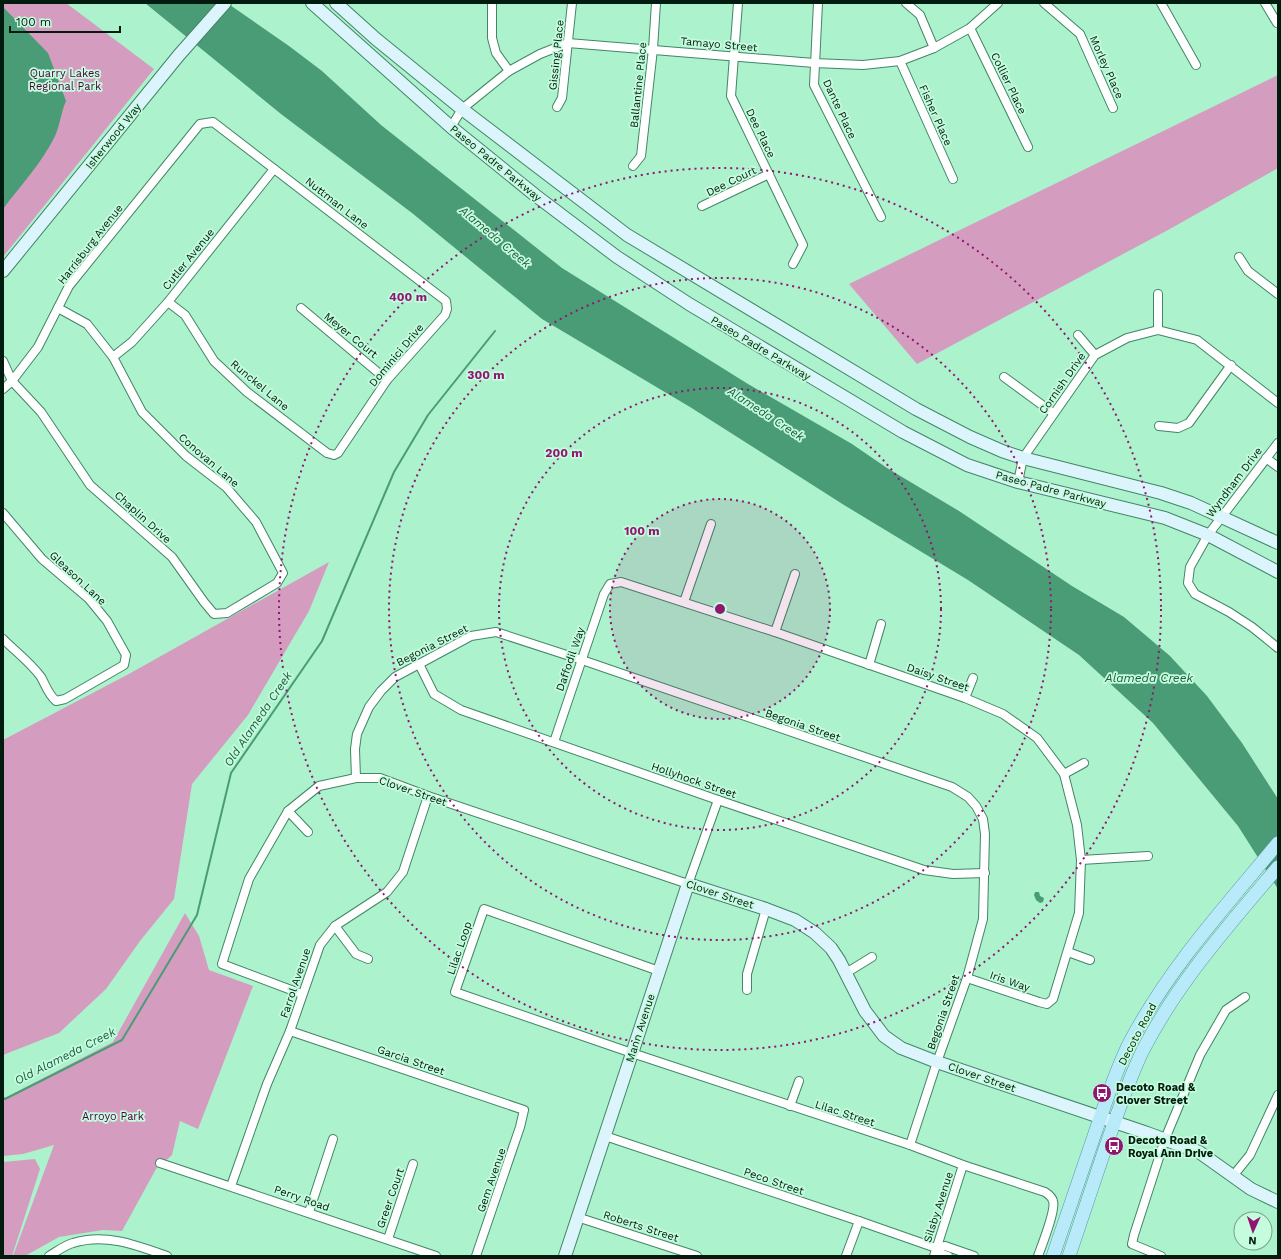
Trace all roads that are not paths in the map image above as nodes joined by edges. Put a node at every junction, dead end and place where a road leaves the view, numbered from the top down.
1 (225, 3) edge
2 (312, 3) edge
3 (336, 3) edge
4 (492, 3) edge
5 (572, 3) edge
6 (656, 3) edge
7 (738, 3) edge
8 (818, 3) edge
9 (906, 3) edge
10 (998, 3) edge
11 (1044, 3) edge
12 (1162, 3) edge
13 (1265, 3) edge
14 (1277, 23) dead end
15 (970, 28) junction
16 (568, 43) junction
17 (934, 48) junction
18 (653, 49) junction
19 (734, 56) junction
20 (900, 61) junction
21 (814, 63) junction
22 (1196, 65) dead end
23 (509, 70) junction
24 (557, 107) dead end
25 (1113, 108) dead end
26 (462, 109) junction
27 (206, 122) joint
28 (451, 127) junction
29 (1028, 147) dead end
30 (633, 166) dead end
31 (274, 169) junction
32 (769, 174) junction
33 (953, 179) dead end
34 (702, 206) dead end
35 (881, 217) dead end
36 (1239, 257) dead end
37 (794, 264) dead end
38 (3, 271) edge
39 (1158, 294) dead end
40 (1278, 294) edge
41 (168, 302) junction
42 (58, 308) junction
43 (301, 308) dead end
44 (447, 309) joint
45 (1158, 330) junction
46 (1078, 336) dead end
47 (1095, 355) junction
48 (113, 357) junction
49 (3, 361) edge
50 (1231, 365) junction
51 (1004, 378) dead end
52 (3, 380) edge
53 (387, 380) junction
54 (12, 381) junction
55 (3, 389) edge
56 (1278, 403) edge
57 (1053, 413) junction
58 (1159, 426) dead end
59 (1278, 443) edge
60 (334, 455) joint
61 (1023, 458) junction
62 (1266, 458) junction
63 (1278, 467) edge
64 (1018, 482) junction
65 (3, 513) edge
66 (1222, 516) junction
67 (711, 524) dead end
68 (1208, 535) junction
69 (1278, 543) edge
70 (1278, 572) edge
71 (795, 574) dead end
72 (277, 583) joint
73 (610, 584) joint
74 (684, 602) junction
75 (881, 624) dead end
76 (775, 632) junction
77 (3, 639) edge
78 (1278, 648) edge
79 (582, 660) junction
80 (419, 664) junction
81 (869, 665) junction
82 (973, 678) dead end
83 (965, 698) junction
84 (554, 742) junction
85 (1084, 763) dead end
86 (1064, 774) junction
87 (356, 778) junction
88 (428, 796) junction
89 (718, 800) junction
90 (288, 811) junction
91 (308, 832) dead end
92 (1278, 843) edge
93 (1148, 856) dead end
94 (1081, 860) junction
95 (1278, 867) edge
96 (985, 873) junction
97 (688, 884) junction
98 (766, 909) junction
99 (335, 926) junction
100 (1068, 952) junction
101 (872, 957) dead end
102 (368, 959) dead end
103 (1090, 960) dead end
104 (659, 971) junction
105 (846, 973) junction
106 (967, 978) junction
107 (747, 990) dead end
108 (302, 994) junction
109 (1245, 996) dead end
110 (1047, 1004) joint
111 (290, 1031) junction
112 (632, 1053) junction
113 (937, 1062) junction
114 (799, 1081) dead end
115 (1278, 1095) edge
116 (790, 1106) junction
117 (524, 1110) joint
118 (1100, 1117) junction
119 (1114, 1122) junction
120 (605, 1136) junction
121 (333, 1139) dead end
122 (1165, 1139) junction
123 (910, 1145) junction
124 (160, 1163) dead end
125 (414, 1164) dead end
126 (963, 1165) junction
127 (1233, 1176) junction
128 (231, 1186) junction
129 (1278, 1202) edge
130 (309, 1212) junction
131 (577, 1217) junction
132 (859, 1221) junction
133 (388, 1239) junction
134 (935, 1252) edge
135 (157, 1254) edge
136 (49, 1256) edge
137 (167, 1256) edge
138 (436, 1256) edge
139 (476, 1256) edge
140 (565, 1256) edge
141 (697, 1256) edge
142 (846, 1256) edge
143 (948, 1256) edge
144 (974, 1256) edge
145 (1038, 1256) edge
146 (1053, 1256) edge
147 (1069, 1256) edge
148 (1161, 1256) edge

1 - 38 main road, Isherwood Way
2 - 28 main road, Paseo Padre Parkway
3 - 26 main road, Paseo Padre Parkway
4 - 23 street
5 - 16 street, Gissing Place
6 - 18 street, Ballantine Place
7 - 19 street, Dee Place
8 - 21 street, Dante Place
9 - 17 street
10 - 15 street, Tamayo Street
11 - 25 street, Morley Place
12 - 22 street
13 - 14 street
15 - 17 street, Tamayo Street
15 - 29 street, Collier Place
16 - 18 street, Tamayo Street
16 - 23 street, Tamayo Street
16 - 24 street, Gissing Place
17 - 20 street, Tamayo Street
18 - 19 street, Tamayo Street
18 - 30 street, Ballantine Place
19 - 21 street, Tamayo Street
19 - 32 street, Dee Place
20 - 21 street, Tamayo Street
20 - 33 street, Fisher Place
21 - 35 street, Dante Place
23 - 26 street, Tamayo Street
26 - 28 street, Tamayo Street
26 - 61 main road, Paseo Padre Parkway
27 - 31 street, Nuttman Lane
27 - 42 street, Harrisburg Avenue
28 - 64 main road, Paseo Padre Parkway
31 - 41 street, Cutler Avenue
31 - 44 street, Nuttman Lane
32 - 34 street, Dee Court
32 - 37 street, Dee Place
36 - 40 street
39 - 45 street
41 - 48 street, Cutler Avenue
41 - 60 street, Runckel Lane
42 - 48 street, Conovan Lane
42 - 54 street, Harrisburg Avenue
43 - 53 street, Meyer Court
44 - 53 street, Dominici Drive
45 - 47 street, Cornish Drive
45 - 50 street, Cornish Drive
46 - 47 street
47 - 57 street, Cornish Drive
48 - 72 street, Conovan Lane
49 - 54 street, Chaplin Drive
50 - 56 street, Cornish Drive
50 - 58 street
51 - 57 street
52 - 54 street
53 - 60 street, Dominici Drive
54 - 55 street, Harrisburg Avenue
54 - 72 street, Chaplin Drive
57 - 61 street, Cornish Drive
59 - 62 street, Wyndham Drive
61 - 64 street, Cornish Drive
61 - 66 main road, Paseo Padre Parkway
62 - 63 street
62 - 66 street, Wyndham Drive
64 - 68 main road, Paseo Padre Parkway
65 - 77 street, Gleason Lane
66 - 68 street, Wyndham Drive
66 - 69 main road, Paseo Padre Parkway
67 - 74 street
68 - 70 main road, Paseo Padre Parkway
68 - 78 street, Wyndham Drive
71 - 76 street
73 - 74 street, Daisy Street
73 - 79 street, Daffodil Way
74 - 76 street, Daisy Street
75 - 81 street
76 - 81 street, Daisy Street
79 - 80 street, Begonia Street
79 - 84 street, Daffodil Way
79 - 96 street, Begonia Street
80 - 84 street, Hollyhock Street
80 - 87 street, Begonia Street
81 - 83 street, Daisy Street
82 - 83 street
83 - 86 street, Daisy Street
84 - 89 street, Hollyhock Street
85 - 86 street
86 - 94 street, Daisy Street
87 - 88 street, Clover Street
87 - 90 street, Clover Street
88 - 97 street, Clover Street
88 - 99 street, Farrol Avenue
89 - 96 street, Hollyhock Street
89 - 97 street, Mann Avenue
90 - 91 street
90 - 108 street, Clover Street
92 - 118 main road, Decoto Road
93 - 94 street
94 - 100 street, Daisy Street
95 - 119 main road, Decoto Road
96 - 106 street, Begonia Street
97 - 98 main road, Clover Street
97 - 104 main road, Mann Avenue
98 - 105 main road, Clover Street
98 - 107 street
99 - 102 street
99 - 108 street, Farrol Avenue
100 - 103 street
100 - 110 street, Daisy Street
101 - 105 street
104 - 112 main road, Mann Avenue
104 - 112 street, Lilac Loop
105 - 113 main road, Clover Street
106 - 110 street, Iris Way
106 - 113 street, Begonia Street
108 - 111 street, Farrol Avenue
109 - 122 street
111 - 117 street, Garcia Street
111 - 128 street, Farrol Avenue
112 - 116 street, Lilac Street
112 - 120 main road, Mann Avenue
113 - 118 main road, Clover Street
113 - 123 street, Begonia Street
114 - 116 street
115 - 127 street
116 - 123 street, Lilac Street
117 - 139 street, Gem Avenue
118 - 119 main road, Clover Street
118 - 146 main road, Decoto Road
119 - 122 main road, Clover Street
119 - 147 main road, Decoto Road
120 - 131 main road, Mann Avenue
120 - 132 street, Peco Street
121 - 130 street
122 - 127 main road, Clover Street
122 - 148 street
123 - 126 street, Lilac Street
124 - 128 street, Perry Road
125 - 133 street, Greer Court
126 - 134 street, Silsby Avenue
126 - 145 street, Lilac Street
127 - 129 main road, Clover Street
128 - 130 street, Perry Road
130 - 133 street, Perry Road
131 - 140 main road, Mann Avenue
131 - 141 street, Roberts Street
132 - 134 street, Peco Street
132 - 142 street
133 - 138 street, Perry Road
134 - 143 street, Peco Street
134 - 144 street, Peco Street
135 - 136 street
135 - 137 street

